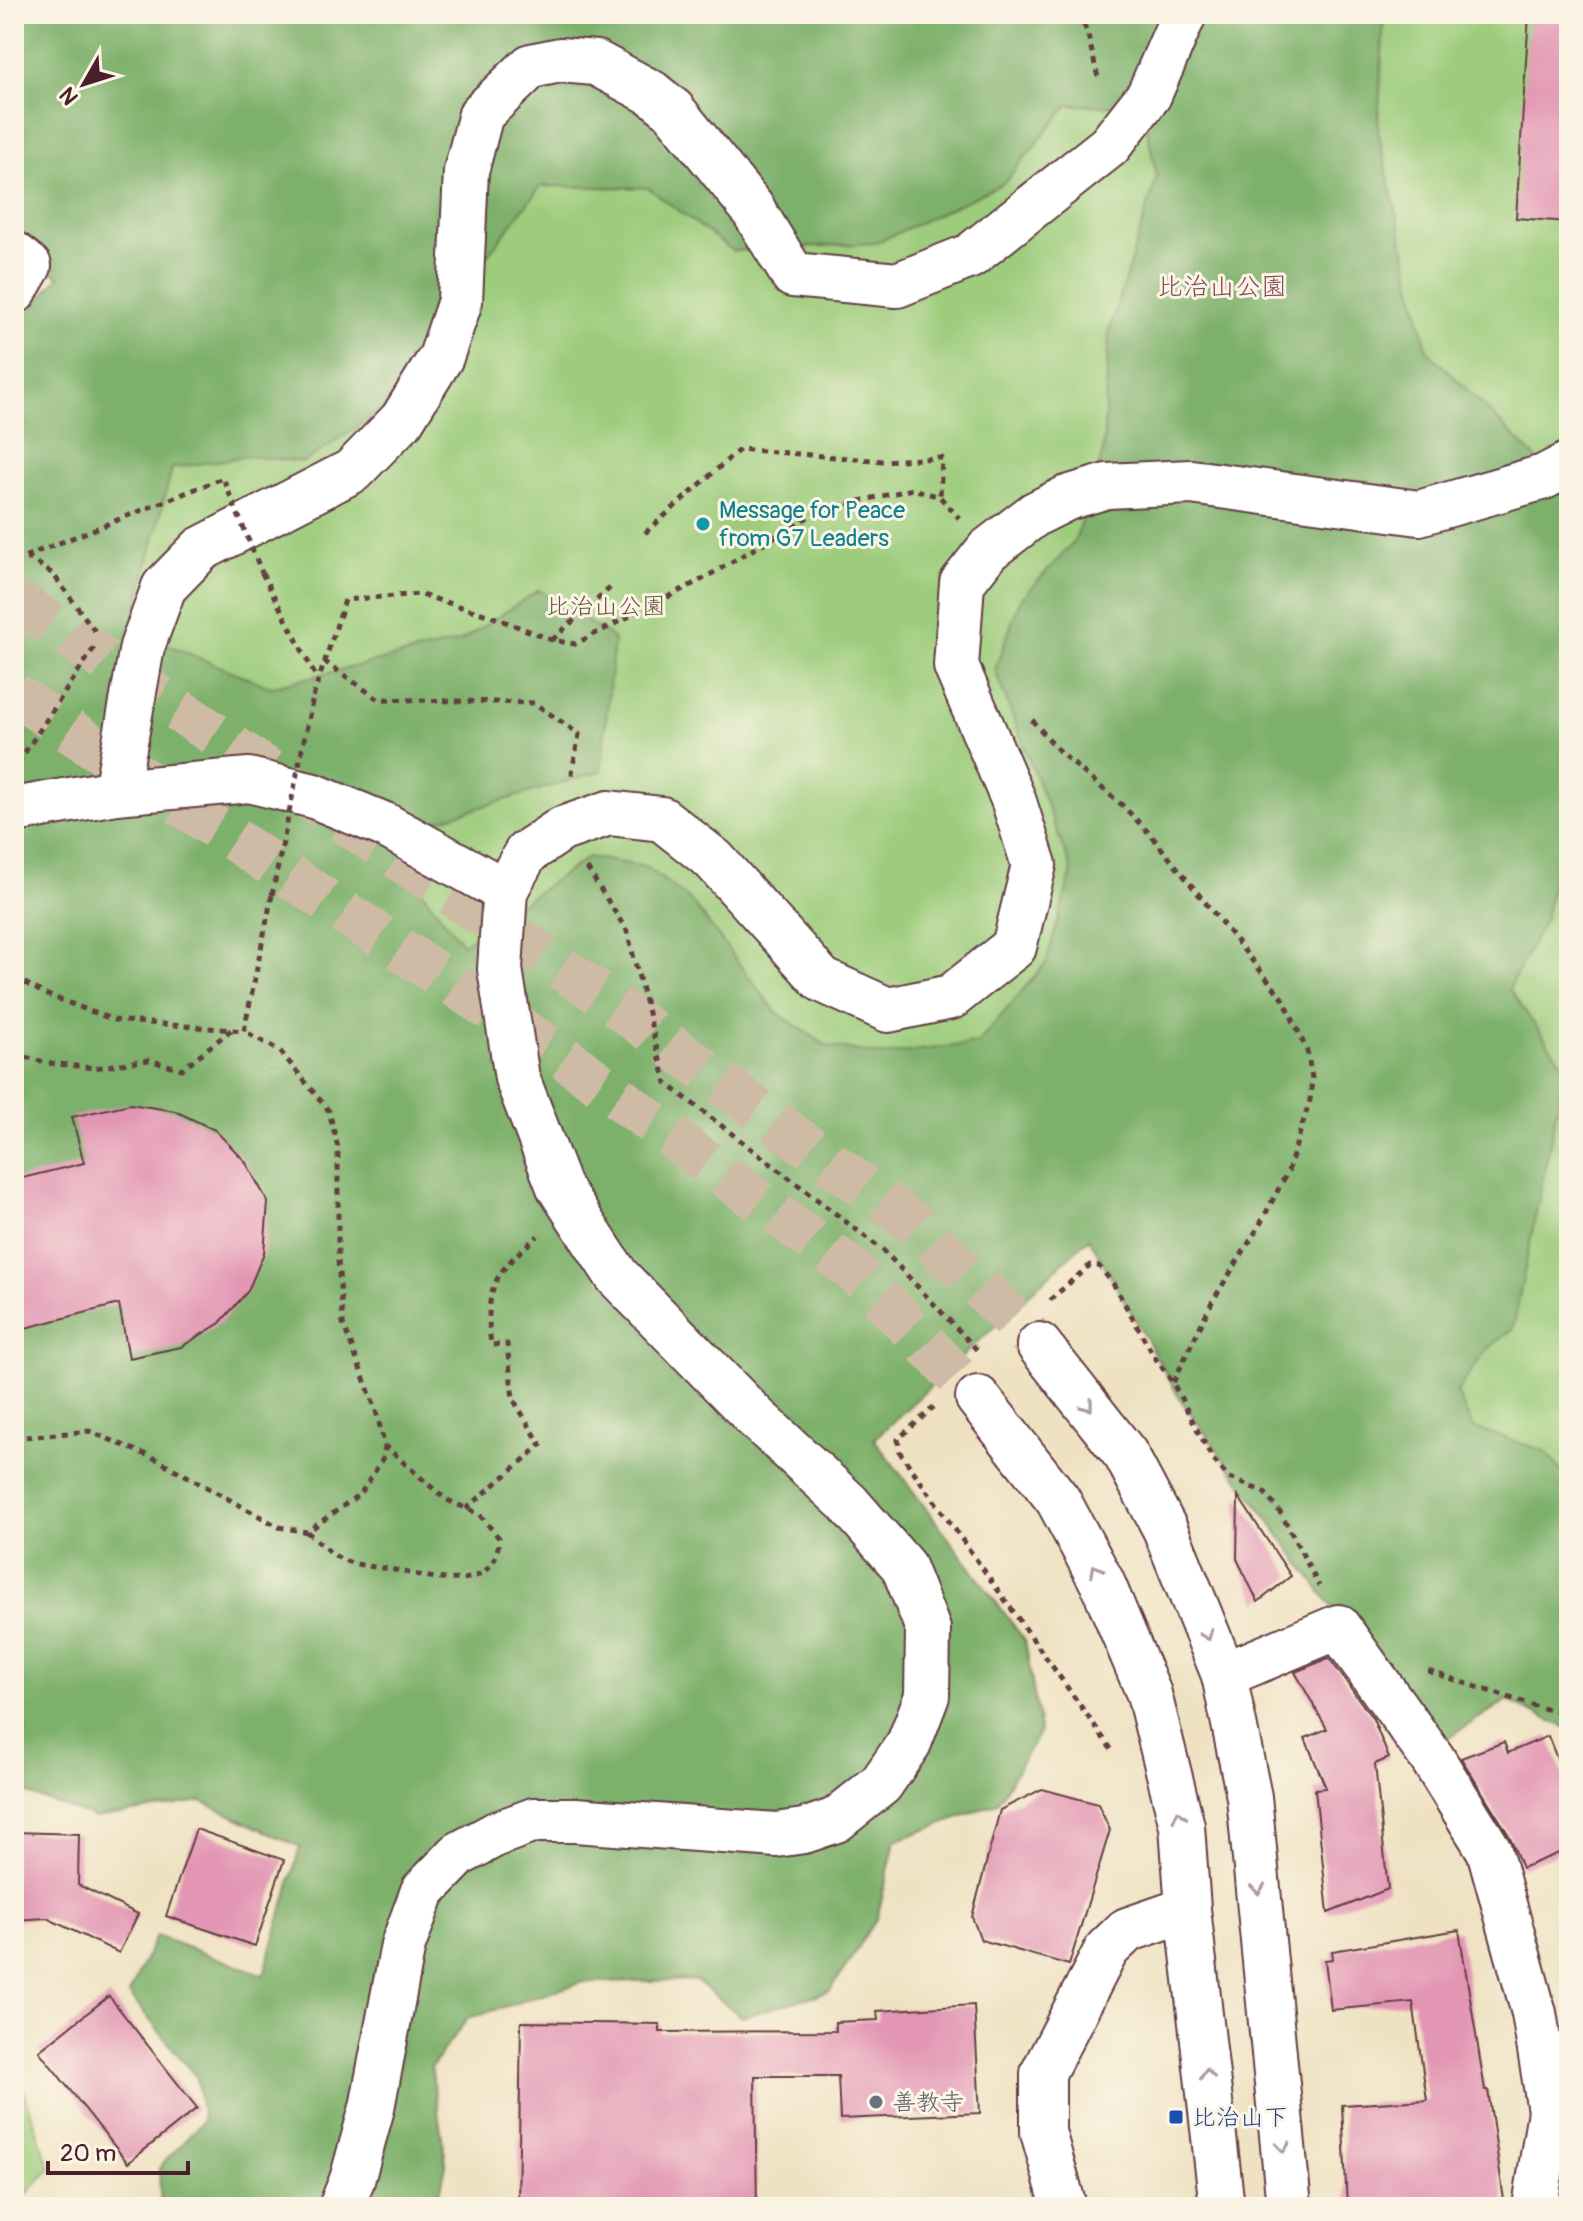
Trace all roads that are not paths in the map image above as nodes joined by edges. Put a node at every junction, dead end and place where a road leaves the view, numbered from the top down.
1 (1184, 14) edge
2 (14, 254) edge
3 (14, 292) edge
4 (1561, 476) edge
5 (116, 792) junction
6 (14, 810) edge
7 (505, 891) junction
8 (1039, 1345) tunnel mouth
9 (982, 1379) tunnel mouth
10 (1224, 1675) junction
11 (1188, 1909) junction
12 (341, 2207) edge
13 (1064, 2207) edge
14 (1222, 2207) edge
15 (1289, 2207) edge
16 (1535, 2207) edge

1 - 5 street
2 - 3 street
4 - 7 street
5 - 6 street
5 - 7 street
7 - 12 street
8 -> 10 street
11 -> 9 street
10 -> 15 street
10 - 16 street
11 - 13 street
14 -> 11 street

